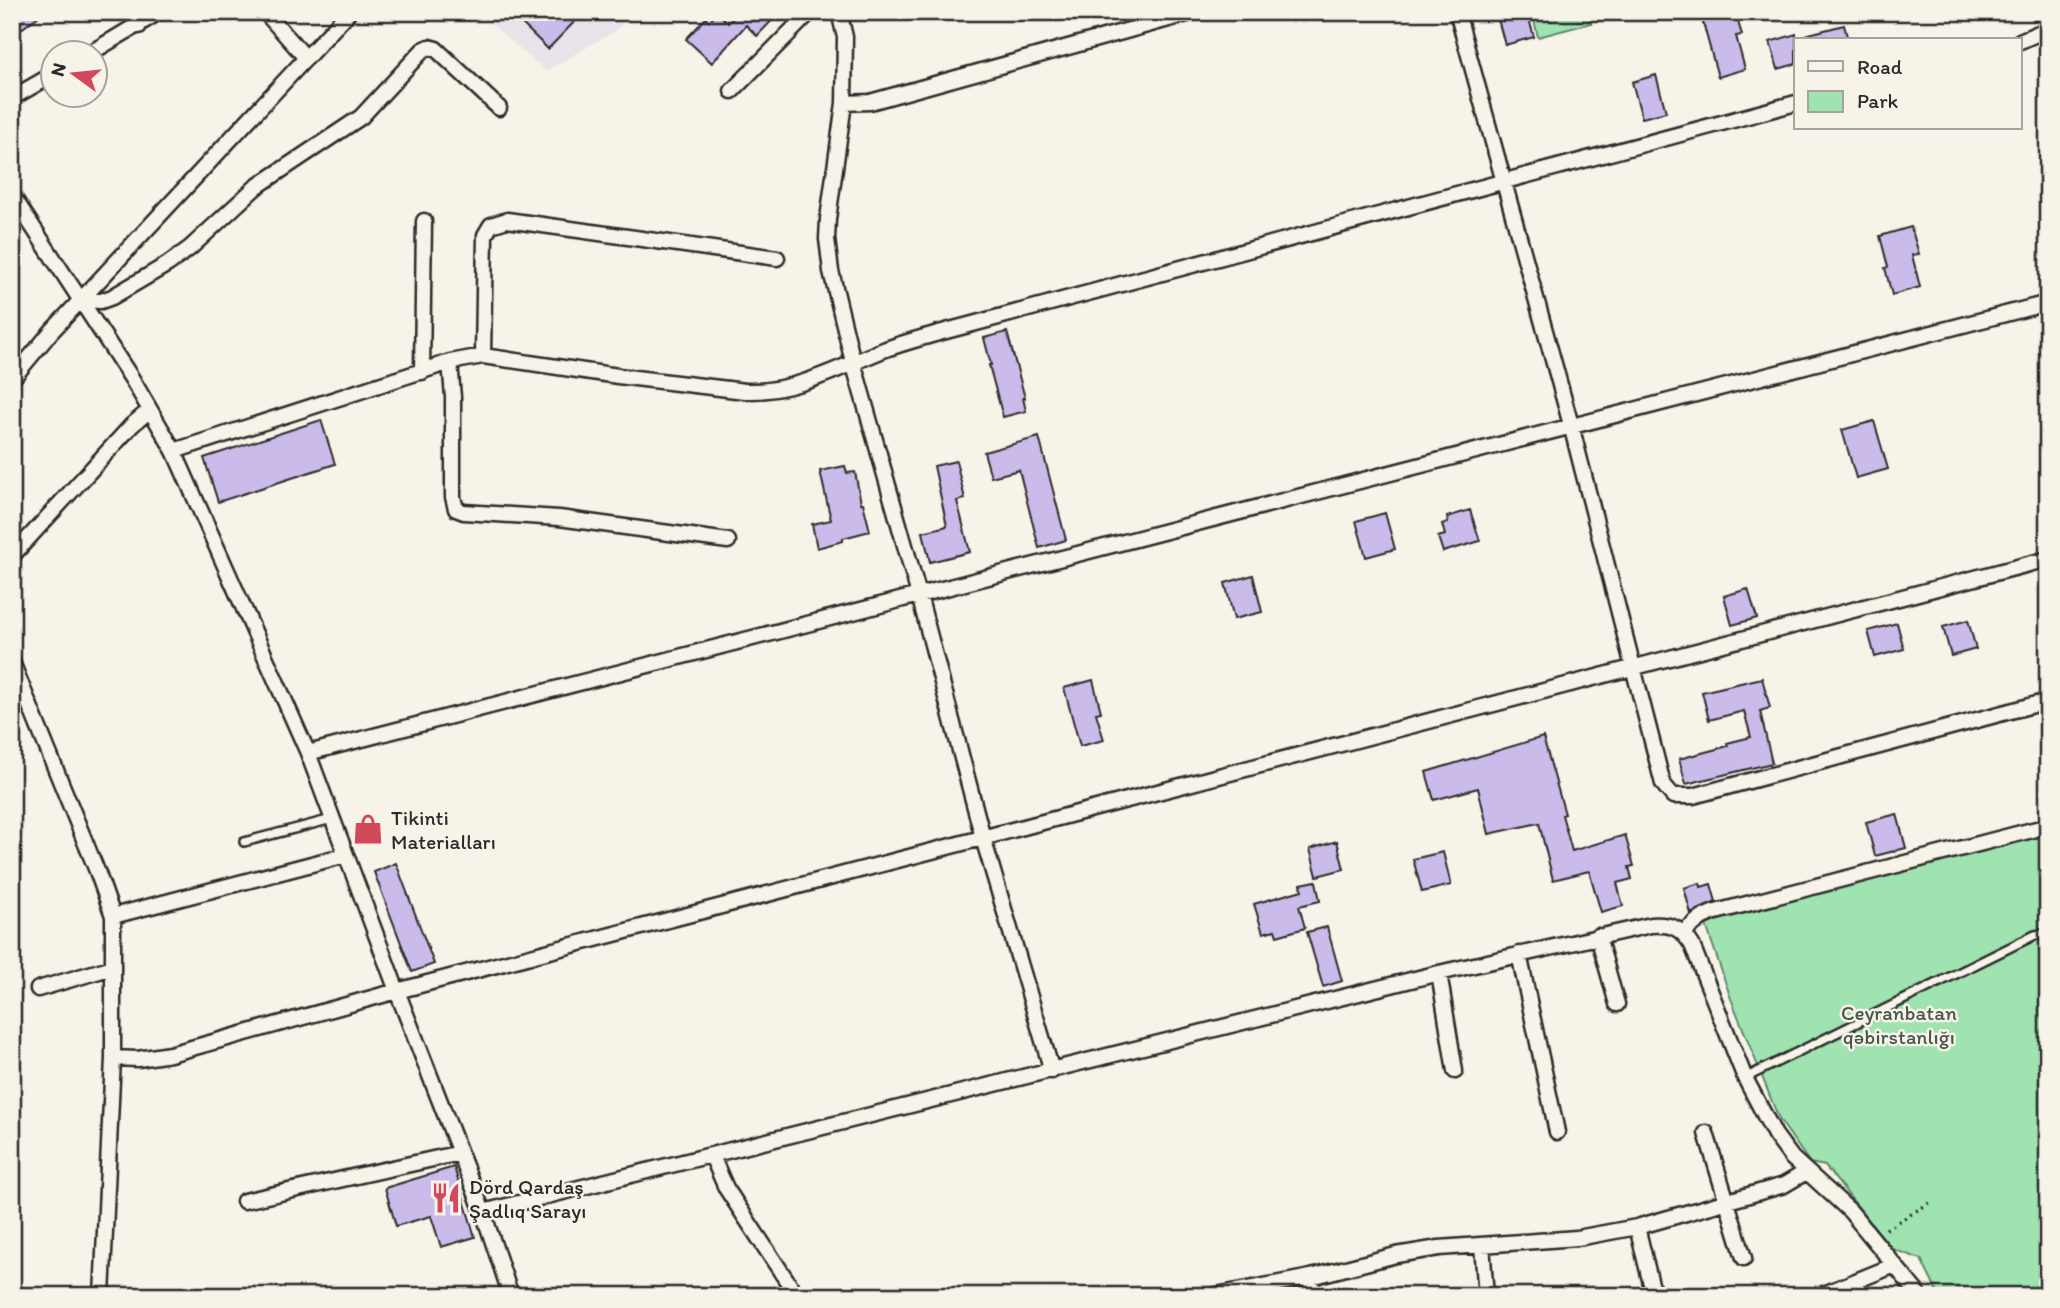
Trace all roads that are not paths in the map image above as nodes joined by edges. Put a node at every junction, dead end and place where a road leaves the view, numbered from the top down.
1 (159, 12) edge
2 (265, 12) edge
3 (349, 12) edge
4 (810, 12) edge
5 (839, 12) edge
6 (1194, 12) edge
7 (1457, 12) edge
8 (2038, 12) edge
9 (137, 19) edge
10 (2048, 20) edge
11 (2048, 29) edge
12 (108, 40) edge
13 (2022, 40) edge
14 (306, 58) junction
15 (38, 83) edge
16 (732, 91) dead end
17 (12, 98) edge
18 (844, 103) junction
19 (1794, 104) edge
20 (499, 108) dead end
21 (1505, 184) junction
22 (12, 195) edge
23 (424, 221) dead end
24 (777, 257) dead end
25 (82, 300) junction
26 (2048, 303) edge
27 (483, 356) junction
28 (450, 362) junction
29 (853, 362) junction
30 (422, 372) junction
31 (12, 379) edge
32 (150, 410) junction
33 (1571, 425) junction
34 (174, 451) junction
35 (728, 541) dead end
36 (12, 556) edge
37 (2048, 559) edge
38 (919, 595) junction
39 (12, 662) edge
40 (1634, 667) junction
41 (2048, 701) edge
42 (308, 753) junction
43 (333, 819) junction
44 (2048, 826) edge
45 (983, 838) junction
46 (244, 842) dead end
47 (346, 855) junction
48 (113, 916) junction
49 (1684, 932) junction
50 (2048, 933) edge
51 (1598, 936) junction
52 (1520, 954) junction
53 (113, 967) junction
54 (1439, 973) junction
55 (38, 989) dead end
56 (397, 991) junction
57 (1617, 1004) dead end
58 (113, 1058) junction
59 (1052, 1071) junction
60 (1455, 1071) dead end
61 (1745, 1078) junction
62 (1557, 1132) dead end
63 (1706, 1133) dead end
64 (460, 1153) junction
65 (712, 1156) junction
66 (1806, 1172) junction
67 (244, 1201) dead end
68 (1726, 1202) junction
69 (483, 1212) junction
70 (1637, 1227) junction
71 (1482, 1245) junction
72 (1744, 1258) dead end
73 (1895, 1265) junction
74 (1311, 1278) junction
75 (102, 1296) edge
76 (510, 1296) edge
77 (797, 1296) edge
78 (1211, 1296) edge
79 (1314, 1296) edge
80 (1486, 1296) edge
81 (1654, 1296) edge
82 (1819, 1296) edge
83 (1920, 1296) edge

1 - 9 street
2 - 14 street
3 - 14 street
4 - 16 street
5 - 18 street
6 - 18 street
7 - 21 street
8 - 10 street
9 - 12 street
11 - 13 street
14 - 25 street
15 - 17 street
18 - 29 street
19 - 21 street
20 - 25 street
21 - 29 street
21 - 33 street
22 - 25 street
23 - 30 street
24 - 27 street
25 - 31 street
25 - 32 street
26 - 33 street
27 - 28 street
27 - 29 street
28 - 30 street
28 - 35 street
29 - 38 street
30 - 34 street
32 - 34 street
32 - 36 street
33 - 38 street
33 - 40 street
34 - 42 street
37 - 40 street
38 - 42 street
38 - 45 street
39 - 48 street
40 - 41 street
40 - 45 street
42 - 43 street
43 - 46 lane
43 - 47 street
44 - 49 street
45 - 56 street
45 - 59 street
47 - 48 street
47 - 56 street
48 - 53 street
49 - 51 street
49 - 61 street
50 - 61 lane
51 - 52 street
51 - 57 street
52 - 54 street
52 - 62 street
53 - 55 street
53 - 58 street
54 - 59 street
54 - 60 street
56 - 58 street
56 - 64 street
58 - 75 street
59 - 65 street
61 - 66 street
63 - 68 street
64 - 67 street
64 - 69 street
65 - 69 street
65 - 77 street
66 - 68 street
66 - 73 street
68 - 70 street
68 - 72 street
69 - 76 street
70 - 71 street
70 - 81 street
71 - 74 street
71 - 80 street
73 - 82 street
73 - 83 street
74 - 78 street
74 - 79 street

